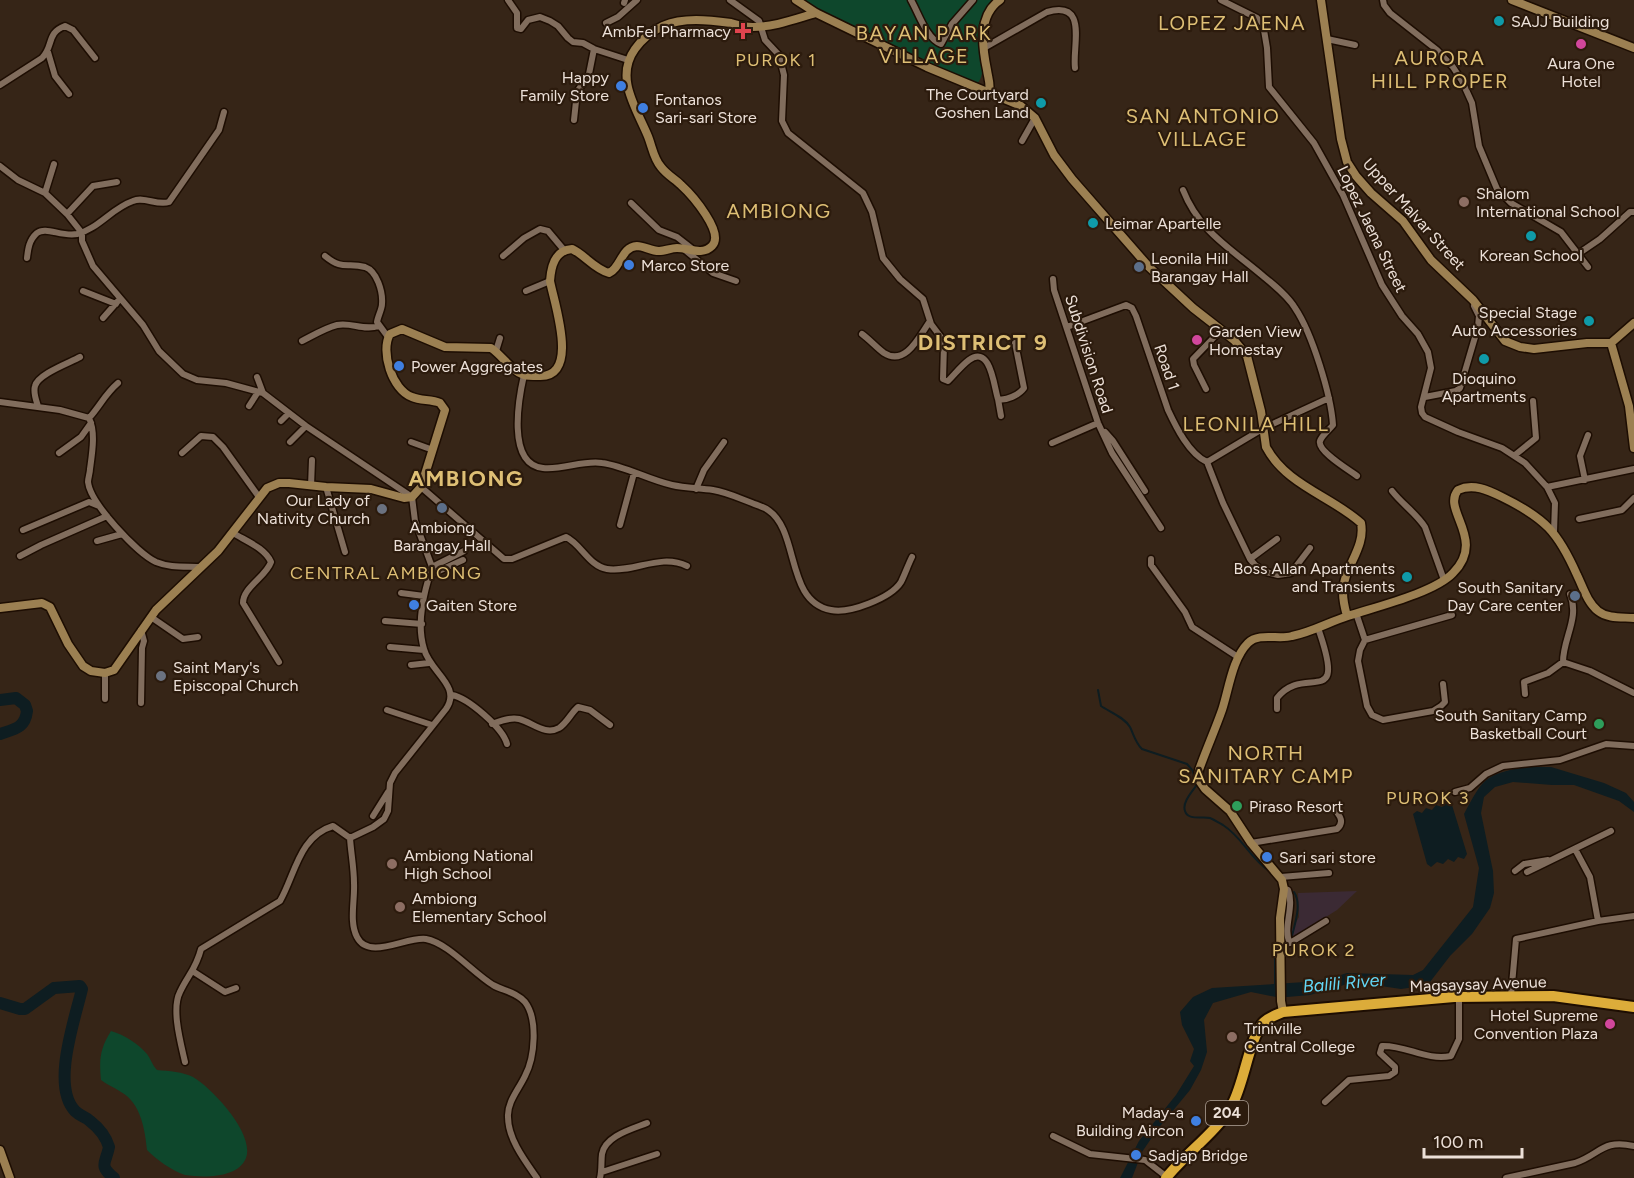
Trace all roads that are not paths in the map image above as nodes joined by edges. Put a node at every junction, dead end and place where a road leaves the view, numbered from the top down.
1 (508, 0) edge
2 (637, 0) edge
3 (730, 0) edge
4 (796, 0) edge
5 (911, 0) edge
6 (973, 0) edge
7 (1000, 0) edge
8 (1221, 0) edge
9 (1321, 0) edge
10 (1383, 0) edge
11 (1512, 0) edge
12 (816, 14) junction
13 (606, 23) dead end
14 (760, 27) junction
15 (1327, 39) junction
16 (1355, 45) dead end
17 (984, 48) junction
18 (1634, 48) edge
19 (594, 49) junction
20 (47, 51) junction
21 (95, 58) dead end
22 (628, 60) junction
23 (1075, 68) dead end
24 (987, 70) junction
25 (0, 85) edge
26 (978, 90) junction
27 (989, 93) junction
28 (69, 94) dead end
29 (224, 112) dead end
30 (1035, 118) junction
31 (574, 120) dead end
32 (1022, 141) dead end
33 (54, 164) dead end
34 (0, 166) edge
35 (117, 182) dead end
36 (1183, 190) dead end
37 (45, 193) junction
38 (631, 204) dead end
39 (1634, 212) edge
40 (67, 214) junction
41 (82, 232) junction
42 (684, 249) junction
43 (564, 250) junction
44 (695, 251) junction
45 (1578, 254) junction
46 (325, 256) dead end
47 (503, 256) dead end
48 (27, 258) dead end
49 (1588, 267) dead end
50 (550, 276) junction
51 (1053, 279) dead end
52 (736, 281) dead end
53 (83, 291) dead end
54 (526, 291) dead end
55 (1473, 300) junction
56 (118, 301) junction
57 (103, 318) dead end
58 (930, 321) junction
59 (1634, 323) edge
60 (379, 326) junction
61 (1067, 327) junction
62 (1221, 330) junction
63 (862, 334) dead end
64 (388, 337) junction
65 (500, 338) dead end
66 (302, 341) dead end
67 (1015, 344) dead end
68 (1611, 344) junction
69 (496, 351) junction
70 (80, 357) dead end
71 (524, 375) junction
72 (257, 377) dead end
73 (118, 383) dead end
74 (1206, 389) dead end
75 (260, 392) junction
76 (1425, 397) junction
77 (998, 399) junction
78 (1329, 399) junction
79 (1533, 401) dead end
80 (0, 402) edge
81 (38, 406) junction
82 (249, 406) dead end
83 (289, 413) junction
84 (1001, 416) dead end
85 (90, 420) junction
86 (281, 421) dead end
87 (1098, 423) junction
88 (306, 426) junction
89 (1264, 428) junction
90 (1102, 430) junction
91 (1588, 435) dead end
92 (290, 442) dead end
93 (411, 442) dead end
94 (724, 442) dead end
95 (1052, 443) dead end
96 (1634, 448) edge
97 (433, 450) junction
98 (59, 453) dead end
99 (182, 453) dead end
100 (1515, 455) junction
101 (312, 460) dead end
102 (1207, 462) junction
103 (1634, 469) edge
104 (633, 474) junction
105 (1357, 476) dead end
106 (1585, 480) junction
107 (311, 486) junction
108 (421, 487) junction
109 (1547, 487) junction
110 (326, 488) junction
111 (696, 489) junction
112 (1145, 491) dead end
113 (1392, 491) dead end
114 (259, 497) junction
115 (412, 498) junction
116 (1634, 498) edge
117 (102, 508) junction
118 (107, 516) junction
119 (1579, 519) dead end
120 (620, 525) dead end
121 (1161, 528) dead end
122 (23, 530) dead end
123 (1554, 532) junction
124 (234, 533) junction
125 (122, 534) junction
126 (1277, 539) dead end
127 (97, 541) dead end
128 (1310, 548) dead end
129 (464, 551) dead end
130 (345, 552) dead end
131 (20, 556) dead end
132 (912, 557) dead end
133 (1150, 559) dead end
134 (1250, 559) junction
135 (464, 560) dead end
136 (687, 566) dead end
137 (202, 567) junction
138 (432, 567) junction
139 (430, 575) junction
140 (1444, 580) junction
141 (401, 593) dead end
142 (1570, 594) dead end
143 (424, 596) junction
144 (0, 608) edge
145 (1356, 613) junction
146 (1452, 615) dead end
147 (1347, 616) junction
148 (151, 617) junction
149 (1634, 618) edge
150 (385, 621) dead end
151 (422, 624) junction
152 (1318, 628) junction
153 (141, 630) junction
154 (198, 637) dead end
155 (1365, 640) junction
156 (390, 647) dead end
157 (424, 650) junction
158 (1238, 657) junction
159 (279, 662) dead end
160 (1563, 662) junction
161 (429, 663) junction
162 (411, 665) dead end
163 (105, 673) junction
164 (1443, 684) dead end
165 (1634, 693) edge
166 (1525, 694) dead end
167 (452, 695) junction
168 (105, 699) dead end
169 (141, 703) dead end
170 (387, 710) dead end
171 (1277, 710) dead end
172 (492, 724) junction
173 (432, 725) junction
174 (610, 725) dead end
175 (507, 744) dead end
176 (1634, 746) edge
177 (388, 791) junction
178 (1455, 792) dead end
179 (1333, 807) dead end
180 (373, 816) dead end
181 (1611, 831) dead end
182 (350, 838) junction
183 (1251, 843) junction
184 (1575, 849) junction
185 (1552, 859) junction
186 (1515, 871) dead end
187 (1527, 872) dead end
188 (1329, 873) dead end
189 (1281, 878) junction
190 (1284, 889) junction
191 (1634, 916) edge
192 (1326, 921) dead end
193 (1598, 921) junction
194 (194, 972) junction
195 (236, 988) dead end
196 (1511, 996) junction
197 (1459, 997) junction
198 (1634, 1007) edge
199 (1284, 1012) junction
200 (185, 1062) dead end
201 (1325, 1102) dead end
202 (647, 1123) dead end
203 (1053, 1136) dead end
204 (1634, 1146) edge
205 (657, 1154) dead end
206 (1, 1157) edge
207 (601, 1175) edge
208 (1167, 1177) edge
209 (10, 1178) edge
210 (537, 1178) edge
211 (1506, 1178) edge

1 - 19 street
2 - 13 street
3 - 14 street
4 - 12 street
5 - 6 street
7 - 17 street
8 - 76 street, Lopez Jaena Street
9 - 15 street, Upper Malvar Street
10 - 45 street
11 - 18 street
12 - 14 street
12 - 26 street
14 - 22 street
14 - 58 street
15 - 16 street
15 - 55 street, Upper Malvar Street
17 - 23 street
17 - 24 street
19 - 22 street
19 - 31 street
20 - 21 street
20 - 25 street
20 - 28 street
22 - 44 street
24 - 26 street
24 - 27 street
26 - 27 street
27 - 30 street
29 - 41 street
30 - 32 street
30 - 62 street
33 - 37 street
34 - 37 street
35 - 40 street
36 - 78 street
37 - 40 street
38 - 44 street
39 - 45 street
40 - 41 street
41 - 48 street
41 - 56 street
42 - 43 street
42 - 44 street
42 - 52 street
43 - 47 street
43 - 50 street
45 - 49 street
46 - 60 street
50 - 54 street
50 - 71 street
51 - 61 street, Subdivision Road
53 - 56 street
55 - 68 street, Upper Malvar Street
55 - 76 street
56 - 57 street
56 - 75 street
58 - 63 street
58 - 77 street
59 - 68 street
60 - 64 street
60 - 66 street
61 - 87 street, Subdivision Road
61 - 102 street, Road 1
62 - 74 street
62 - 89 street
64 - 69 street
64 - 97 street
65 - 69 street
67 - 77 street
68 - 96 street
69 - 71 street
70 - 81 street
71 - 104 street
72 - 75 street
73 - 85 street
75 - 82 street
75 - 83 street
76 - 100 street, Lopez Jaena Street
77 - 84 street
78 - 89 street
78 - 105 street
79 - 100 street
80 - 81 street
81 - 85 street
83 - 86 street
83 - 88 street
85 - 98 street
85 - 117 street
87 - 90 street
87 - 95 street, Subdivision Road
88 - 92 street
88 - 115 street
89 - 102 street
89 - 147 street
90 - 112 street
90 - 121 street
91 - 106 street
93 - 97 street
94 - 111 street
97 - 108 street
99 - 114 street
100 - 109 street, Lopez Jaena Street
101 - 107 street
102 - 134 street
103 - 106 street
104 - 111 street
104 - 120 street
106 - 109 street
107 - 110 street
107 - 114 street
108 - 115 street
108 - 136 street
109 - 123 street, Lopez Jaena Street
110 - 115 street
110 - 130 street
111 - 132 street
113 - 140 street
114 - 124 street
115 - 138 street
116 - 119 street
117 - 118 street
117 - 122 street
118 - 125 street
118 - 131 street
123 - 140 street
123 - 149 street
124 - 137 street
124 - 159 street
125 - 127 street
125 - 137 street
126 - 134 street
128 - 134 street
129 - 138 street
133 - 158 street
135 - 139 street
137 - 148 street
138 - 139 street
139 - 143 street
140 - 145 street
141 - 143 street
142 - 160 street
143 - 151 street
144 - 163 street
145 - 147 street
145 - 155 street
146 - 155 street
147 - 152 street
148 - 153 street
148 - 154 street
150 - 151 street
151 - 157 street
152 - 158 street
152 - 171 street
153 - 163 street
153 - 169 street
155 - 164 street
156 - 157 street
157 - 161 street
158 - 183 street
160 - 165 street
160 - 166 street
161 - 162 street
161 - 167 street
163 - 168 street
167 - 172 street
167 - 173 street
170 - 173 street
172 - 174 street
172 - 175 street
173 - 177 street
176 - 178 street
177 - 180 street
177 - 182 street
179 - 183 street
181 - 184 street
182 - 194 street
182 - 210 street
183 - 189 street
184 - 185 street
184 - 193 street
185 - 186 street
185 - 187 street
188 - 189 street
189 - 190 street
190 - 192 street
190 - 199 street
191 - 193 street
193 - 196 street
194 - 195 street
194 - 200 street
196 - 197 highway, Magsaysay Avenue / 204
196 - 198 highway, Magsaysay Avenue / 204
197 - 199 highway, Magsaysay Avenue / 204
197 - 201 street
199 - 208 highway, Magsaysay Avenue / 204
202 - 207 street
203 - 208 street
204 - 211 street
205 - 207 street
206 - 209 street

